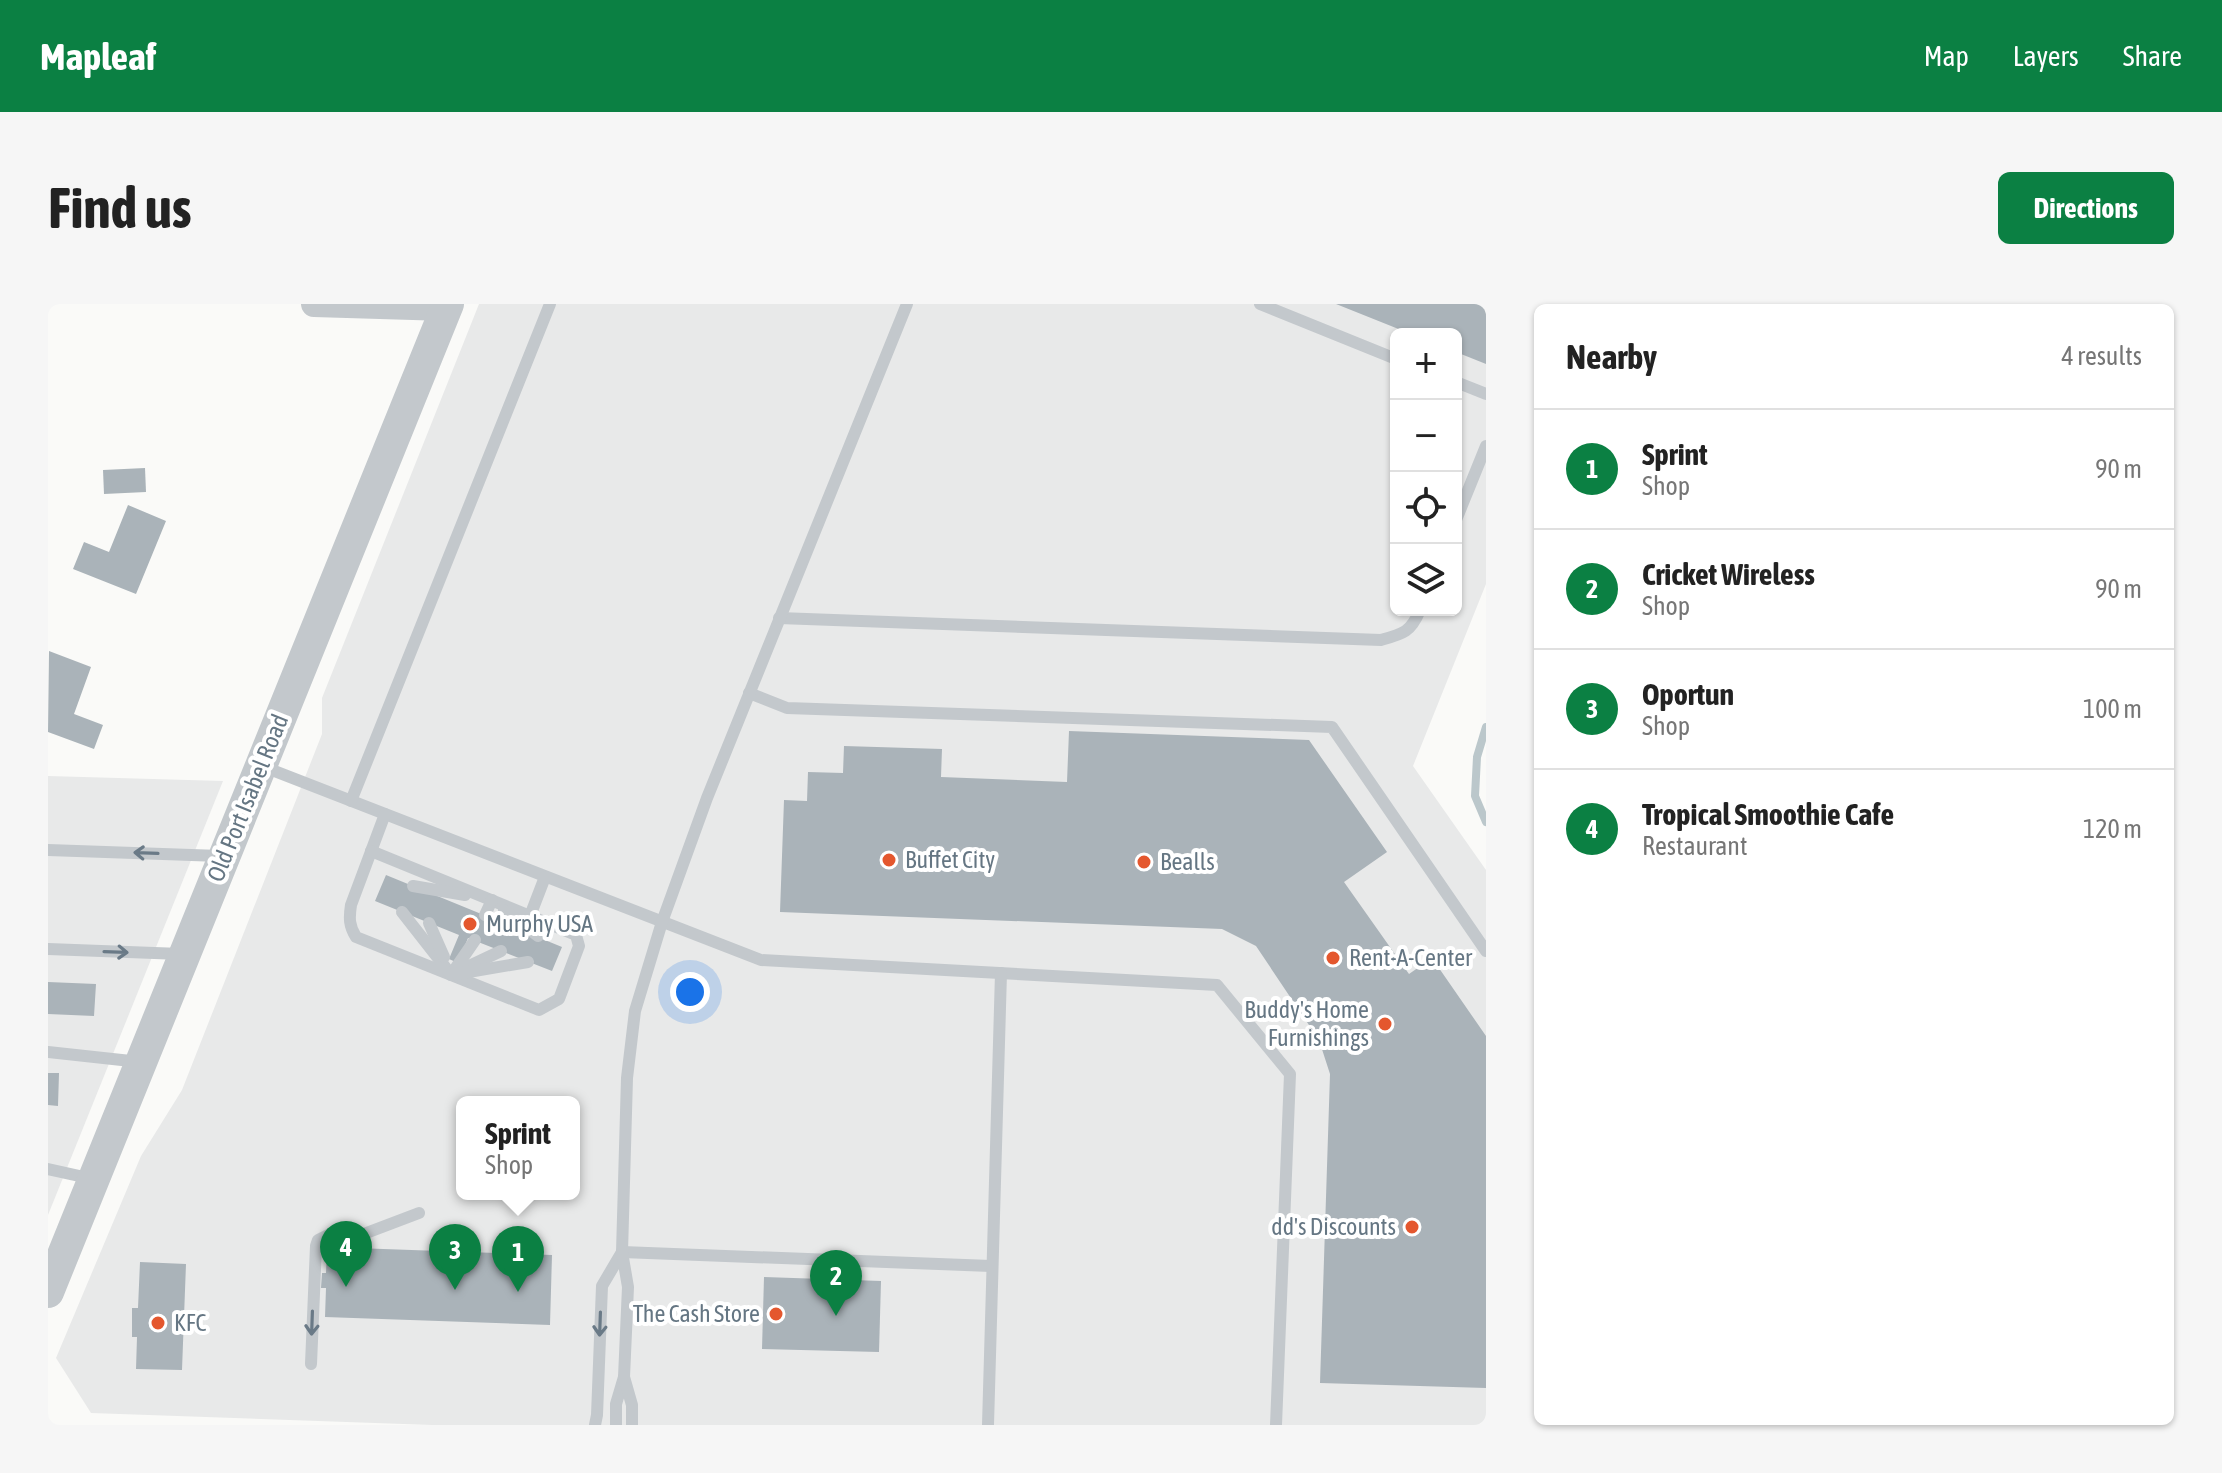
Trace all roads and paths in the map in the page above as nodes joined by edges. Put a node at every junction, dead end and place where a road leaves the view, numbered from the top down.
1 (314, 304) edge
2 (550, 304) edge
3 (907, 304) edge
4 (1260, 304) edge
5 (447, 306) edge
6 (1390, 357) edge
7 (1462, 384) edge
8 (1486, 394) edge
9 (1486, 446) edge
10 (1462, 505) edge
11 (1418, 616) edge
12 (779, 618) junction
13 (749, 693) junction
14 (261, 766) junction
15 (351, 801) junction
16 (385, 814) junction
17 (48, 850) edge
18 (371, 851) junction
19 (224, 857) junction
20 (545, 877) junction
21 (413, 886) dead end
22 (441, 897) dead end
23 (492, 900) junction
24 (402, 912) dead end
25 (485, 915) dead end
26 (530, 916) junction
27 (662, 922) junction
28 (429, 923) dead end
29 (512, 926) dead end
30 (538, 936) dead end
31 (475, 940) dead end
32 (48, 949) edge
33 (501, 951) dead end
34 (1486, 951) edge
35 (184, 954) junction
36 (528, 962) dead end
37 (1001, 973) junction
38 (451, 975) junction
39 (48, 1052) edge
40 (140, 1062) junction
41 (48, 1169) edge
42 (93, 1179) junction
43 (419, 1213) dead end
44 (622, 1252) junction
45 (991, 1266) junction
46 (51, 1276) edge
47 (311, 1364) dead end
48 (624, 1377) junction
49 (595, 1425) edge
50 (616, 1425) edge
51 (632, 1425) edge
52 (988, 1425) edge
53 (1276, 1425) edge

1 - 5 street
2 - 15 lane
3 - 12 lane
4 - 6 lane
5 - 14 street, Old Port Isabel Road
7 - 8 lane
9 - 10 lane
11 - 12 lane
12 - 13 lane
13 - 27 lane
13 - 34 lane
14 - 15 lane
14 - 19 street, Old Port Isabel Road
15 - 16 lane
16 - 18 lane
16 - 20 lane
19 -> 17 lane
18 - 23 lane
18 - 38 lane
19 - 35 street, Old Port Isabel Road
20 - 26 lane
20 - 27 lane
21 - 23 lane
22 - 23 lane
23 - 25 lane
23 - 26 lane
23 - 29 lane
23 - 30 lane
24 - 38 lane
26 - 38 lane
27 - 37 lane
27 - 44 lane
28 - 38 lane
31 - 38 lane
32 -> 35 lane
33 - 38 lane
35 - 40 street, Old Port Isabel Road
36 - 38 lane
37 - 45 lane
37 - 53 lane
39 - 40 lane
40 - 42 street, Old Port Isabel Road
41 - 42 lane
42 - 46 street, Old Port Isabel Road
43 -> 47 lane
44 - 45 lane
44 - 48 lane
44 -> 49 lane
45 - 52 lane
48 - 50 lane
48 - 51 lane

